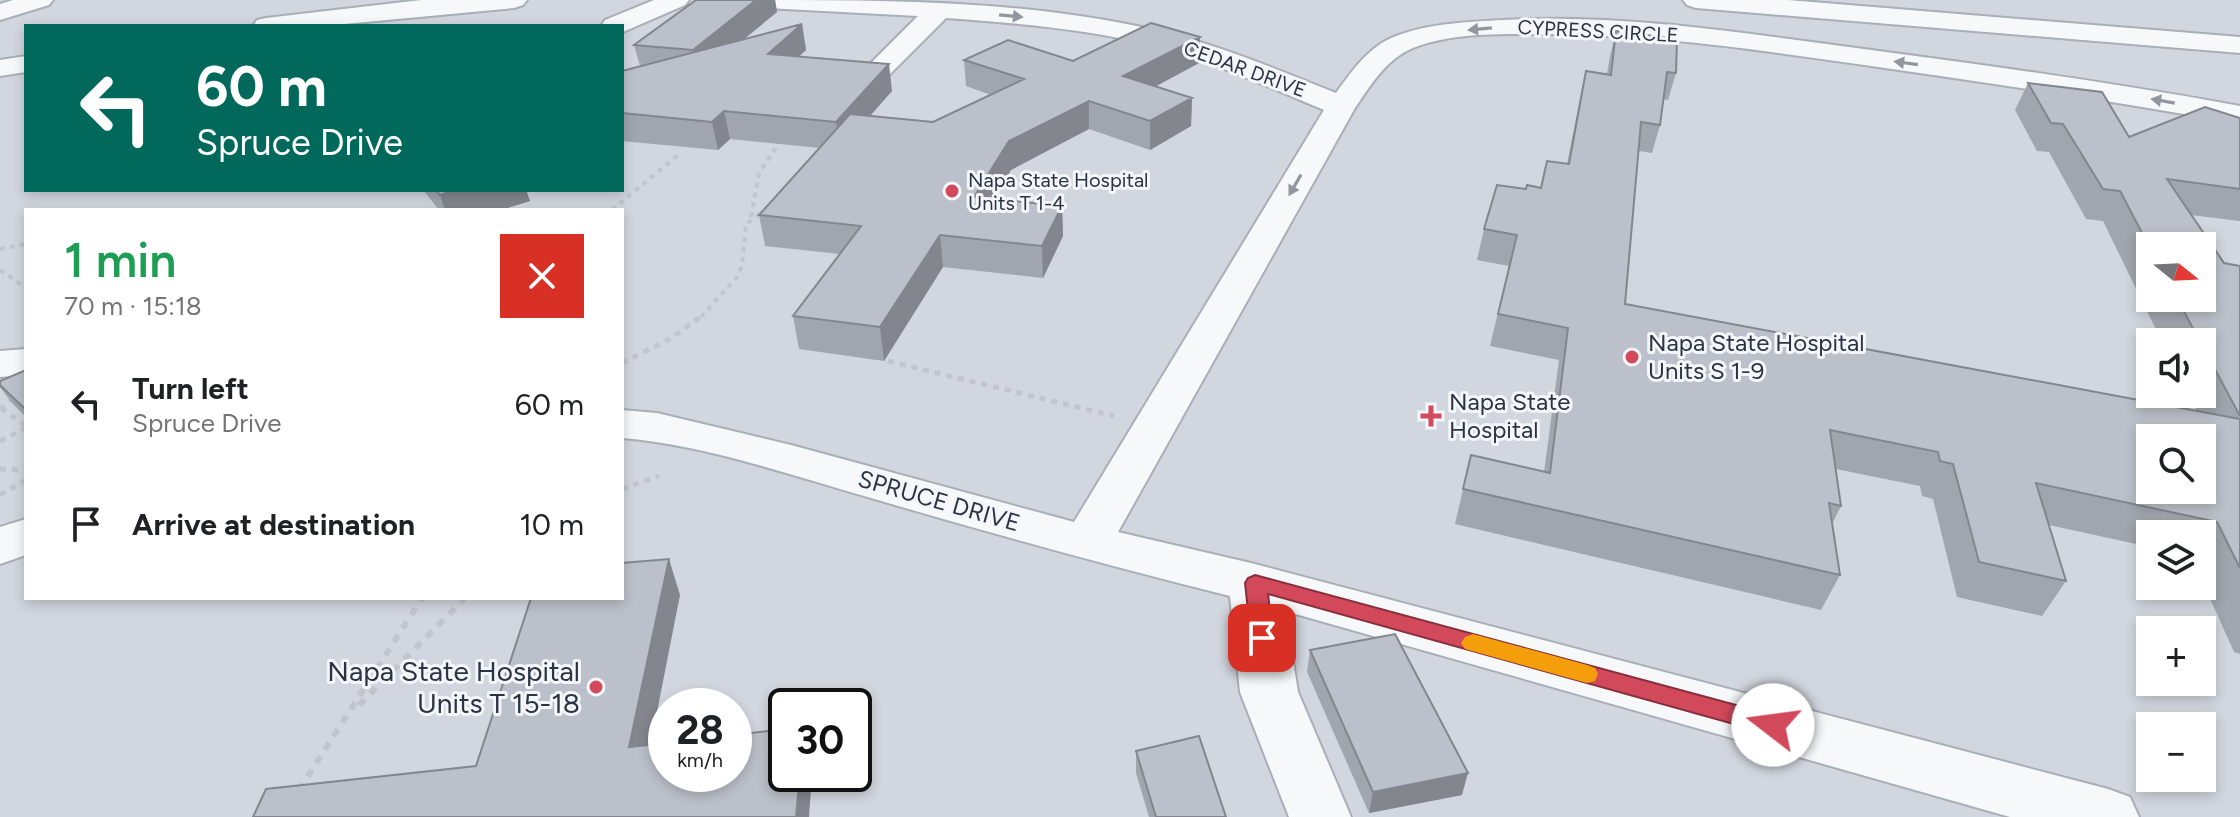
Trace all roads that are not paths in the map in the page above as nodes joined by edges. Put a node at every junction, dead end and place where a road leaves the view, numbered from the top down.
1 (40, 0) edge
2 (514, 0) edge
3 (676, 0) edge
4 (766, 0) edge
5 (1696, 0) edge
6 (938, 11) junction
7 (0, 12) edge
8 (280, 24) edge
9 (619, 24) edge
10 (2240, 45) edge
11 (24, 64) edge
12 (0, 68) edge
13 (873, 75) edge
14 (1341, 106) junction
15 (2240, 115) edge
16 (24, 362) edge
17 (0, 364) edge
18 (624, 424) edge
19 (24, 537) edge
20 (1087, 543) junction
21 (0, 546) edge
22 (1255, 583) junction
23 (1320, 817) edge
24 (2108, 817) edge

1 - 7 street
2 - 8 street
3 - 9 street
4 - 6 street, CEDAR DRIVE
5 - 10 street
6 - 13 street
6 -> 14 street, CEDAR DRIVE
11 - 12 street
15 -> 14 street, CYPRESS CIRCLE
14 -> 20 street, CYPRESS CIRCLE
16 - 17 street
18 - 20 street, SPRUCE DRIVE
19 - 21 street
20 - 22 street, SPRUCE DRIVE
22 - 23 street
22 - 24 street, SPRUCE DRIVE

